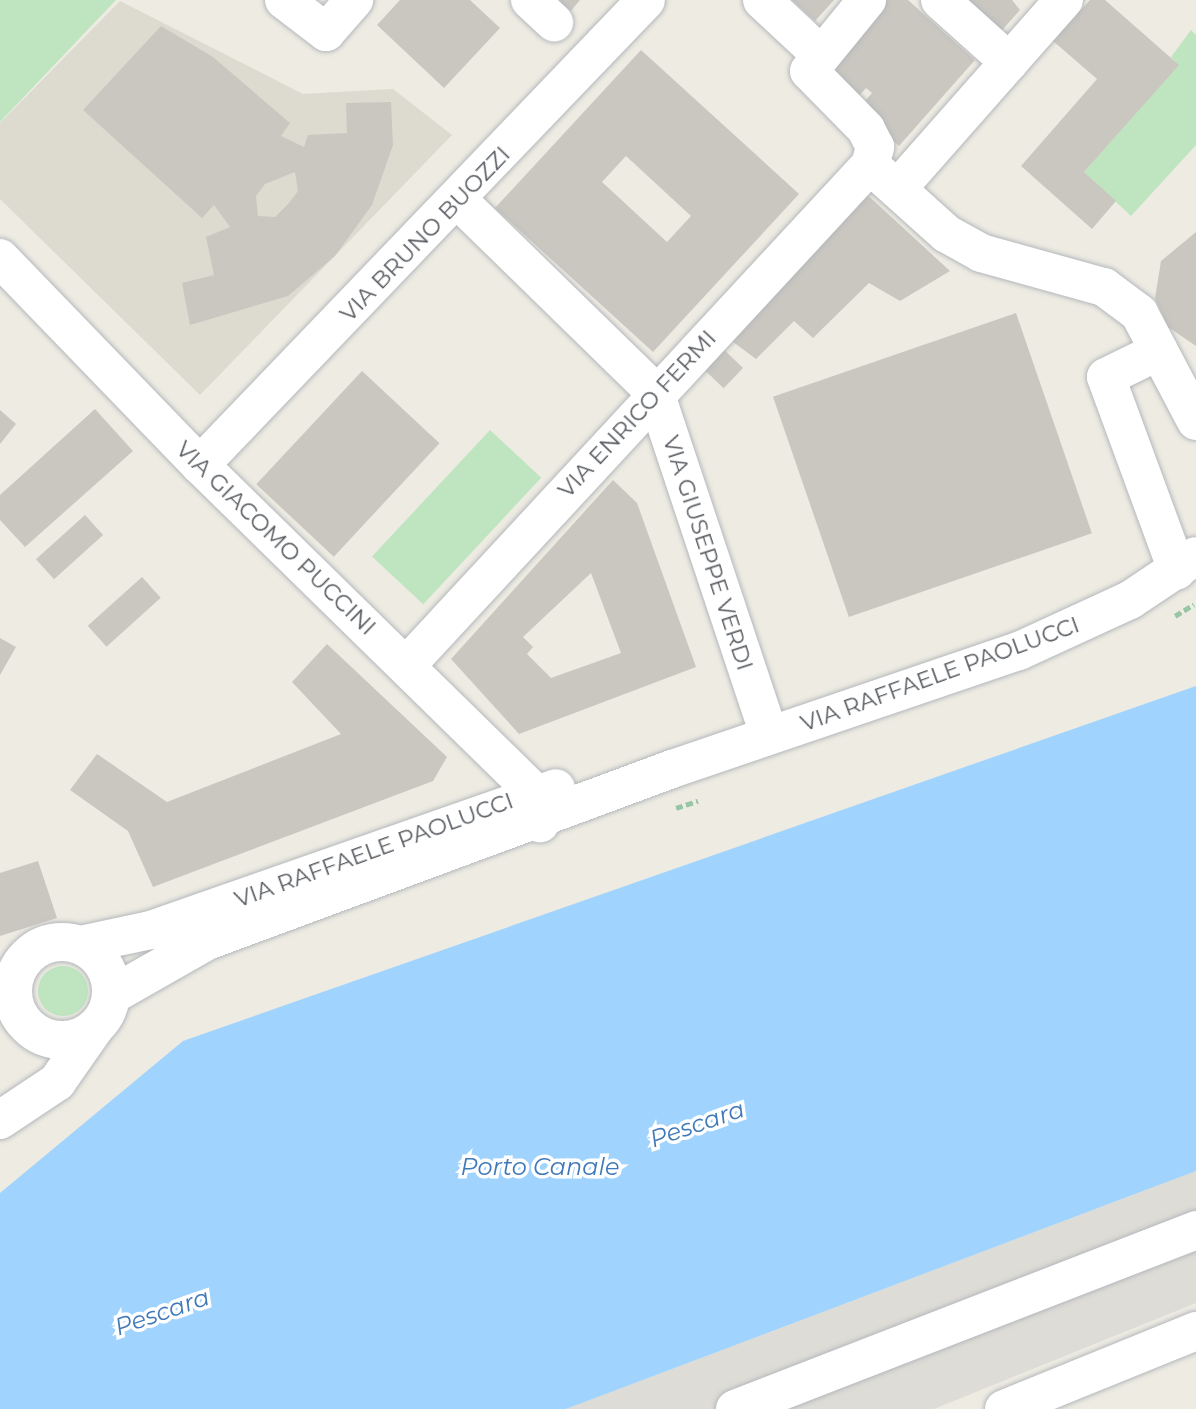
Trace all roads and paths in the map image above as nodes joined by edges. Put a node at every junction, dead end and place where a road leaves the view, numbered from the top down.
1 (284, 0) edge
2 (354, 0) edge
3 (646, 0) edge
4 (762, 0) edge
5 (867, 0) edge
6 (940, 0) edge
7 (1064, 0) edge
8 (820, 54) junction
9 (1009, 62) junction
10 (884, 177) junction
11 (459, 201) junction
12 (0, 258) edge
13 (1159, 351) junction
14 (655, 392) junction
15 (1196, 420) edge
16 (200, 465) junction
17 (1186, 563) edge
18 (406, 666) junction
19 (769, 735) junction
20 (537, 807) junction
21 (80, 945) junction
22 (9, 975) edge
23 (112, 995) junction
24 (21, 1027) edge
25 (94, 1029) junction
26 (0, 1106) edge
27 (0, 1120) edge
28 (1196, 1230) edge
29 (1196, 1331) edge
30 (735, 1409) edge
31 (1004, 1409) edge

1 - 2 street
3 - 11 street, VIA BRUNO BUOZZI
4 - 8 street
5 - 8 street
6 - 9 street
7 - 9 street
8 - 10 street
9 - 10 street
10 - 13 street
10 - 14 street, VIA ENRICO FERMI
11 - 14 street, VIA GIUSEPPE VERDI
11 - 16 street, VIA BRUNO BUOZZI
12 - 16 street, VIA GIACOMO PUCCINI
13 - 15 street
13 - 17 street
14 - 18 street, VIA ENRICO FERMI
14 - 19 street, VIA GIUSEPPE VERDI
16 - 18 street, VIA GIACOMO PUCCINI
17 - 19 street, VIA RAFFAELE PAOLUCCI
18 - 20 street, VIA GIACOMO PUCCINI
19 - 20 street, VIA RAFFAELE PAOLUCCI
20 - 21 street, VIA RAFFAELE PAOLUCCI
20 - 23 street, VIA RAFFAELE PAOLUCCI
21 - 22 street
21 - 23 street
22 - 24 street
23 - 25 street
24 - 25 street
24 - 26 street
25 - 27 street
28 - 30 street
29 - 31 street

